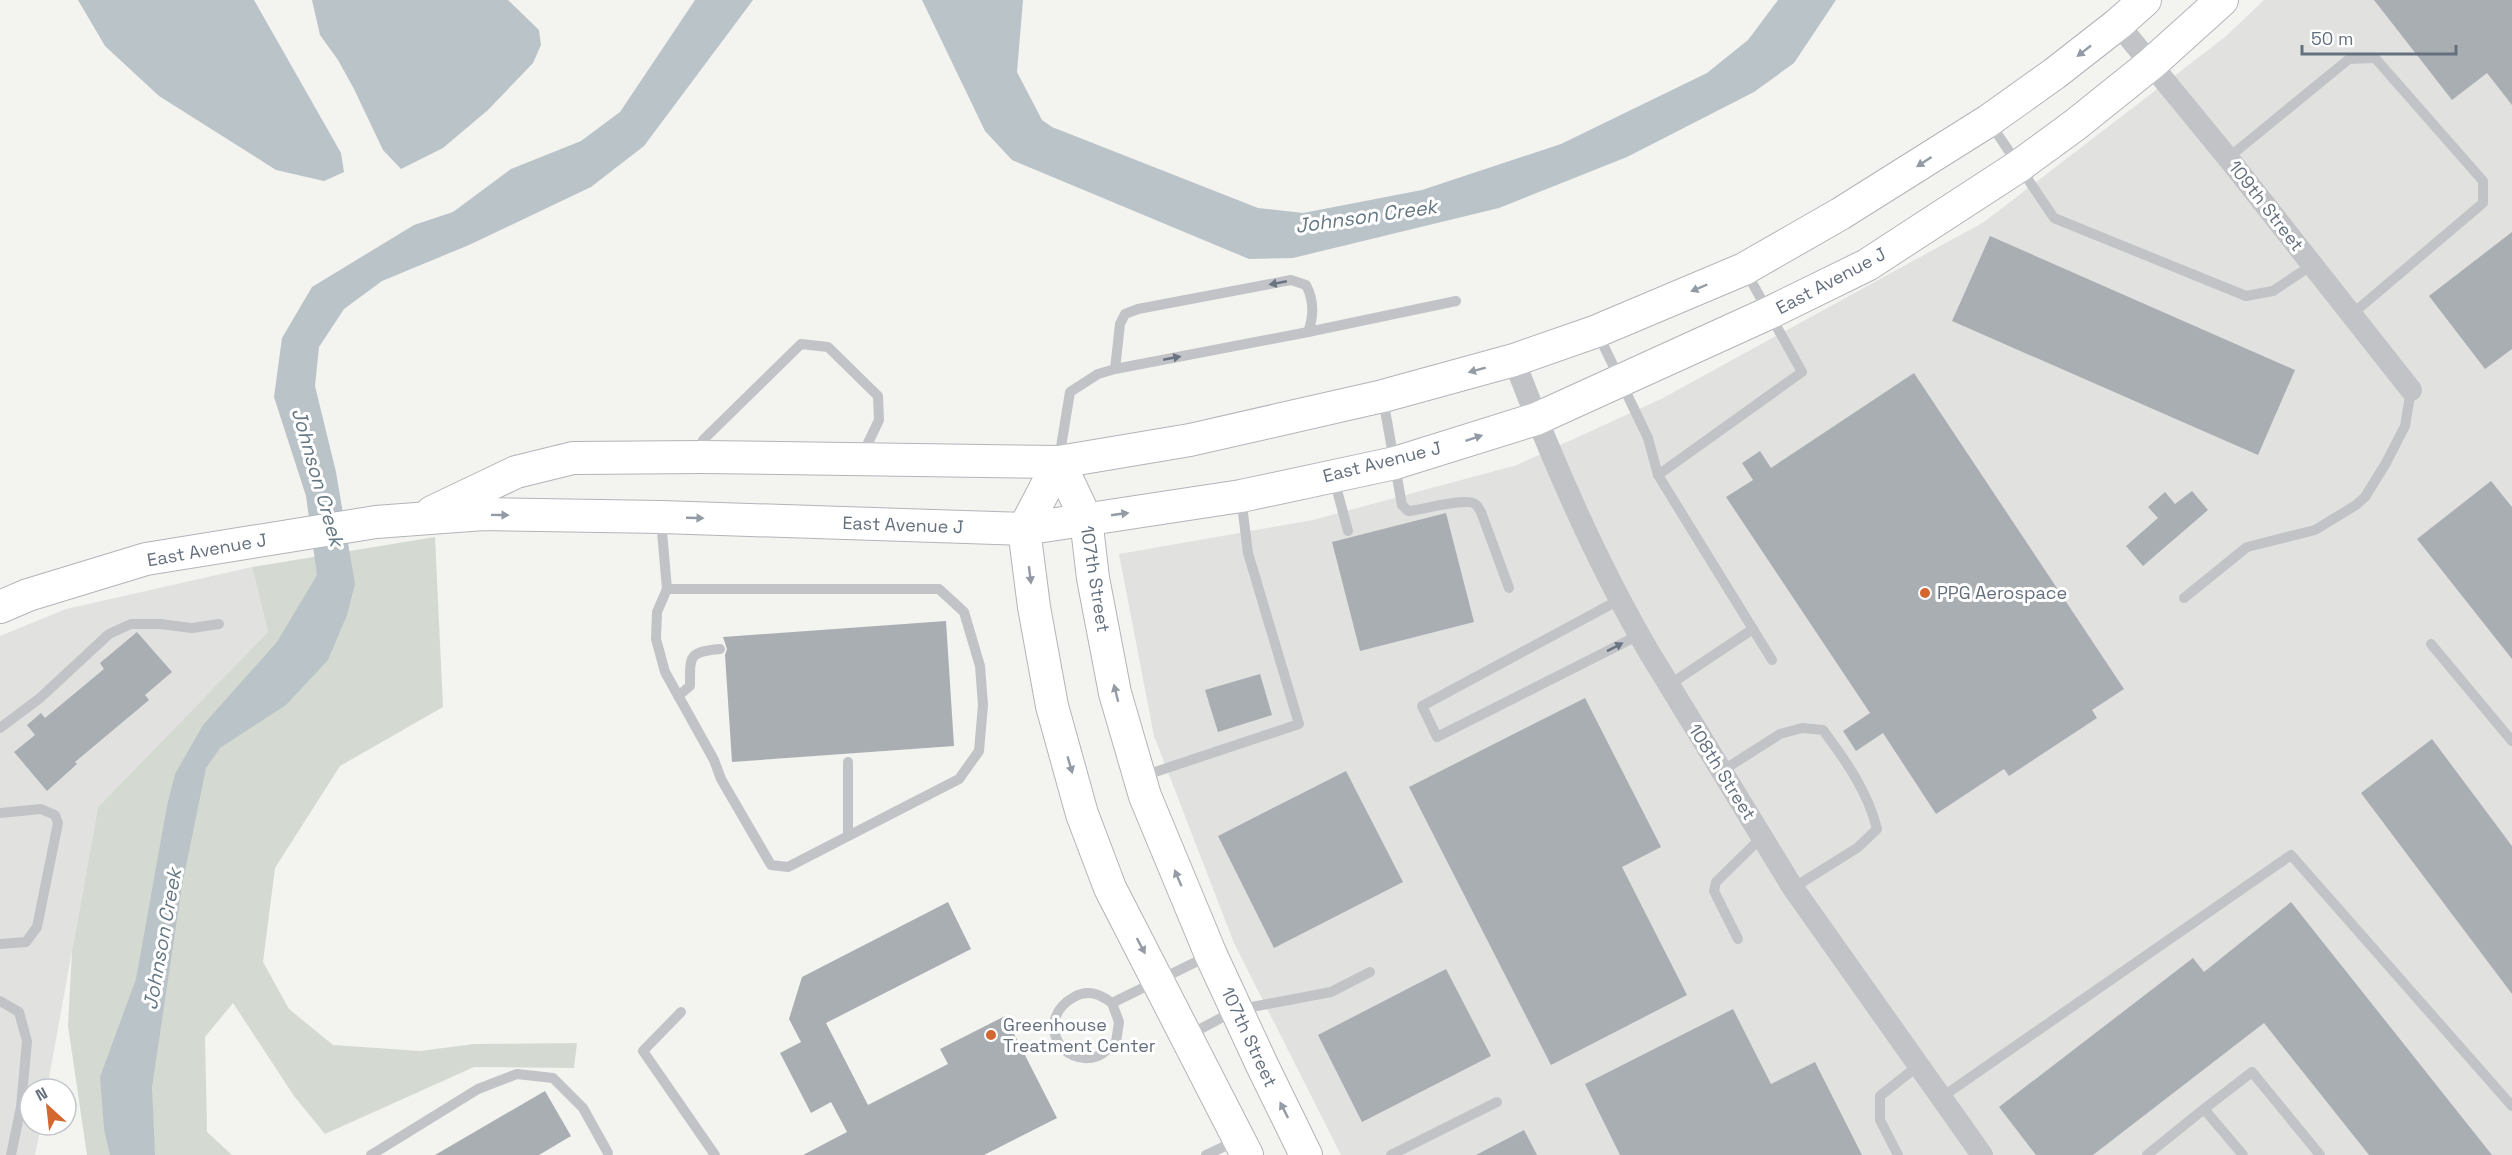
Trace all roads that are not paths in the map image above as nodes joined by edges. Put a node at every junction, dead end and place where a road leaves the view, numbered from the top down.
1 (2145, 0) edge
2 (2222, 0) edge
3 (2118, 24) junction
4 (2151, 63) junction
5 (1988, 121) junction
6 (2228, 158) junction
7 (2019, 166) junction
8 (2312, 265) junction
9 (1744, 269) junction
10 (1456, 301) dead end
11 (1769, 313) junction
12 (2351, 315) junction
13 (1597, 331) junction
14 (1308, 332) junction
15 (1514, 360) junction
16 (1115, 369) junction
17 (1621, 381) junction
18 (2411, 390) joint
19 (1383, 396) junction
20 (1536, 418) junction
21 (703, 457) junction
22 (867, 459) junction
23 (1059, 462) junction
24 (1395, 463) junction
25 (1332, 475) junction
26 (1658, 476) junction
27 (1241, 496) junction
28 (421, 517) junction
29 (661, 517) junction
30 (1086, 519) junction
31 (1024, 529) junction
32 (1348, 531) dead end
33 (1509, 588) dead end
34 (667, 589) junction
35 (2184, 598) dead end
36 (1619, 600) junction
37 (0, 607) edge
38 (219, 624) dead end
39 (1753, 629) junction
40 (1639, 635) junction
41 (2432, 644) dead end
42 (720, 650) dead end
43 (1772, 660) dead end
44 (1669, 685) junction
45 (678, 696) junction
46 (0, 728) edge
47 (2512, 741) edge
48 (848, 762) dead end
49 (1722, 771) junction
50 (1140, 777) junction
51 (0, 813) edge
52 (848, 836) junction
53 (1762, 837) junction
54 (1793, 888) junction
55 (0, 939) edge
56 (1738, 939) dead end
57 (0, 944) edge
58 (1211, 955) junction
59 (1370, 972) dead end
60 (1158, 980) junction
61 (0, 1001) edge
62 (1112, 1003) junction
63 (1236, 1010) junction
64 (681, 1012) dead end
65 (1186, 1037) junction
66 (1919, 1065) junction
67 (1942, 1097) junction
68 (1497, 1102) dead end
69 (2512, 1106) edge
70 (2204, 1109) junction
71 (1243, 1147) edge
72 (609, 1154) edge
73 (11, 1155) edge
74 (371, 1155) edge
75 (715, 1155) edge
76 (1206, 1155) edge
77 (1306, 1155) edge
78 (1391, 1155) edge
79 (1898, 1155) edge
80 (1982, 1155) edge
81 (2147, 1155) edge
82 (2243, 1155) edge
83 (2320, 1155) edge

1 - 3 street, East Avenue J
2 - 4 street, East Avenue J
3 - 4 street, 109th Street
3 -> 5 street, East Avenue J
4 - 6 street, 109th Street
4 - 7 street, East Avenue J
5 - 7 lane
5 -> 9 street, East Avenue J
6 - 8 street, 109th Street
6 - 12 lane
7 - 8 lane
7 - 11 street, East Avenue J
8 - 12 street, 109th Street
9 - 11 lane
9 -> 13 street, East Avenue J
10 - 14 lane
11 - 17 street, East Avenue J
11 - 26 lane
12 - 18 street, 109th Street
13 - 15 street, East Avenue J
13 - 17 lane
16 -> 14 lane
14 -> 16 lane
15 -> 19 street, East Avenue J
15 - 20 street, 108th Street
16 - 23 lane
17 - 20 street, East Avenue J
17 - 26 lane
18 - 35 lane
19 - 23 street, East Avenue J
19 - 24 lane
24 -> 20 street, East Avenue J
20 - 36 street, 108th Street
21 - 22 street, East Avenue J
21 - 22 lane
21 - 28 street, East Avenue J
22 - 23 street, East Avenue J
23 - 30 street, 107th Street
23 - 31 street
24 - 25 street, East Avenue J
24 - 33 lane
25 - 27 street, East Avenue J
25 - 32 lane
26 - 39 lane
30 -> 27 street, East Avenue J
27 - 50 lane
28 -> 29 street, East Avenue J
28 - 37 street, East Avenue J
29 -> 31 street, East Avenue J
29 - 34 lane
30 - 31 street, East Avenue J
50 -> 30 street, 107th Street
31 -> 60 street
34 - 45 lane
34 - 52 lane
36 - 40 street, 108th Street
36 -> 40 lane
38 - 46 lane
39 - 43 lane
39 - 44 lane
40 - 44 street, 108th Street
41 - 47 lane
42 - 45 lane
44 - 49 street, 108th Street
45 - 52 lane
48 - 52 lane
49 - 53 street, 108th Street
49 - 54 lane
58 -> 50 street, 107th Street
51 - 57 lane
53 - 54 street, 108th Street
53 - 56 lane
54 - 66 street, 108th Street
55 - 57 lane
58 - 60 lane
58 - 63 street, 107th Street
59 - 63 lane
60 - 62 lane
60 - 65 street
61 - 73 lane
62 - 62 lane
63 - 65 lane
77 -> 63 street, 107th Street
64 - 75 lane
65 - 71 street
66 - 67 street, 108th Street
66 - 79 lane
67 - 69 lane
67 - 80 street, 108th Street
68 - 78 lane
70 - 81 lane
70 - 82 lane
70 - 83 lane
71 - 76 lane
72 - 74 lane

